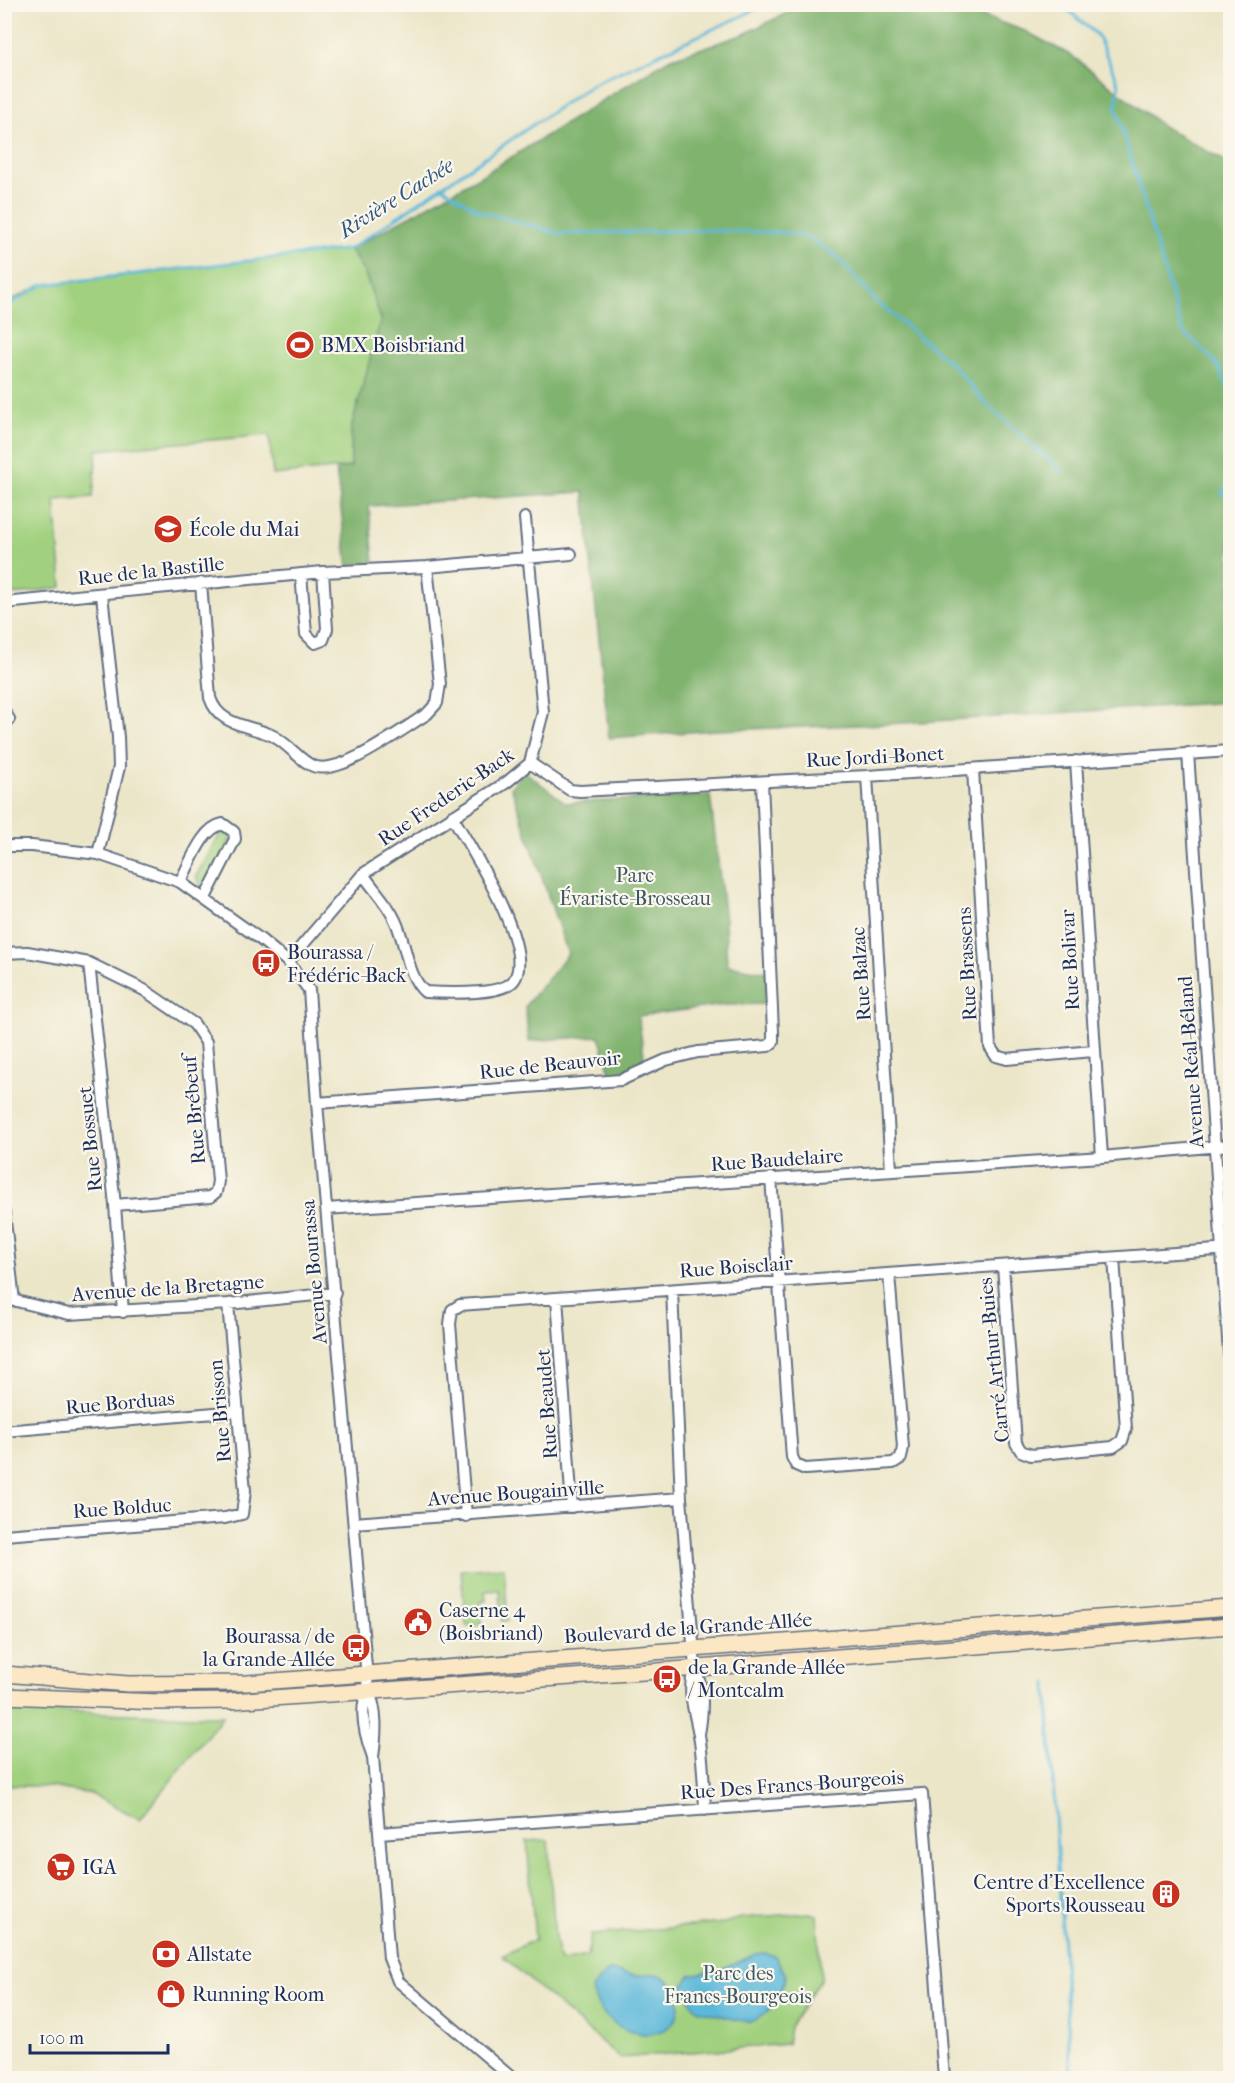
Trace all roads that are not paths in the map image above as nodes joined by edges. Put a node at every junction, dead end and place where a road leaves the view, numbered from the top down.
1 (525, 518) dead end
2 (571, 554) dead end
3 (529, 559) junction
4 (427, 567) junction
5 (323, 572) junction
6 (301, 574) junction
7 (201, 583) junction
8 (102, 595) junction
9 (4, 603) edge
10 (4, 712) edge
11 (4, 725) edge
12 (1230, 751) edge
13 (1188, 753) junction
14 (1076, 761) junction
15 (530, 763) junction
16 (974, 770) junction
17 (867, 776) junction
18 (762, 782) junction
19 (452, 816) junction
20 (4, 846) edge
21 (98, 854) junction
22 (363, 874) junction
23 (180, 882) junction
24 (205, 898) junction
25 (4, 953) edge
26 (288, 962) junction
27 (89, 963) junction
28 (1093, 1052) junction
29 (317, 1103) junction
30 (1230, 1144) edge
31 (1214, 1146) junction
32 (1102, 1157) junction
33 (891, 1170) junction
34 (771, 1178) junction
35 (115, 1205) junction
36 (326, 1209) junction
37 (4, 1212) edge
38 (1226, 1250) edge
39 (1113, 1258) junction
40 (1003, 1266) junction
41 (890, 1274) junction
42 (779, 1282) junction
43 (672, 1290) junction
44 (335, 1293) junction
45 (557, 1298) junction
46 (9, 1300) edge
47 (228, 1304) junction
48 (123, 1312) junction
49 (1230, 1368) edge
50 (238, 1412) junction
51 (4, 1431) edge
52 (681, 1498) junction
53 (572, 1507) junction
54 (242, 1514) joint
55 (466, 1516) junction
56 (354, 1523) junction
57 (4, 1535) edge
58 (1230, 1608) edge
59 (1230, 1626) edge
60 (694, 1649) junction
61 (695, 1667) junction
62 (367, 1673) junction
63 (4, 1674) edge
64 (368, 1690) junction
65 (4, 1696) edge
66 (705, 1810) junction
67 (379, 1833) junction
68 (512, 2079) edge
69 (944, 2079) edge

1 - 3 street, Rue Frederic-Back
2 - 3 street, Rue de la Bastille
3 - 4 street, Rue de la Bastille
3 - 15 street, Rue Frederic-Back
4 - 5 street, Rue de la Bastille
4 - 7 street
5 - 6 street, Rue de la Bastille
5 - 6 street
6 - 7 street, Rue de la Bastille
7 - 8 street, Rue de la Bastille
8 - 9 street, Rue de la Bastille
8 - 21 street
10 - 11 street
12 - 13 street, Rue Jordi-Bonet
13 - 14 street, Rue Jordi-Bonet
13 - 31 street, Avenue Réal-Béland
14 - 16 street, Rue Jordi-Bonet
14 - 28 street, Rue Bolivar
15 - 18 street, Rue Jordi-Bonet
15 - 19 street, Rue Frederic-Back
16 - 17 street, Rue Jordi-Bonet
16 - 28 street, Rue Brassens
17 - 18 street, Rue Jordi-Bonet
17 - 33 street, Rue Balzac
18 - 29 street, Rue de Beauvoir
19 - 22 street, Rue Frederic-Back
19 - 22 street
20 - 21 street, Avenue Bourassa
21 - 23 street, Avenue Bourassa
22 - 26 street, Rue Frederic-Back
23 - 24 street, Avenue Bourassa
23 - 24 street
24 - 26 street, Avenue Bourassa
25 - 27 street, Rue Brébeuf
26 - 29 street, Avenue Bourassa
27 - 35 street, Rue Bossuet
27 - 35 street, Rue Brébeuf
28 - 32 street, Rue Bolivar
29 - 36 street, Avenue Bourassa
30 - 31 street, Rue Baudelaire
31 - 32 street, Rue Baudelaire
31 - 38 street, Avenue Réal-Béland
32 - 33 street, Rue Baudelaire
33 - 34 street, Rue Baudelaire
34 - 36 street, Rue Baudelaire
34 - 42 street
35 - 48 street, Rue Bossuet
36 - 44 street, Avenue Bourassa
37 - 46 street
38 - 39 street, Rue Boisclair
38 - 49 street, Avenue Réal-Béland
39 - 40 street, Rue Boisclair
39 - 40 street, Carré Arthur-Buies
40 - 41 street, Rue Boisclair
41 - 42 street, Rue Boisclair
41 - 42 street
42 - 43 street, Rue Boisclair
43 - 45 street, Rue Boisclair
43 - 52 street
44 - 47 street, Avenue de la Bretagne
44 - 56 street, Avenue Bourassa
45 - 53 street, Rue Beaudet
45 - 55 street, Rue Boisclair
46 - 48 street, Avenue de la Bretagne
47 - 48 street, Avenue de la Bretagne
47 - 50 street, Rue Brisson
50 - 51 street, Rue Borduas
50 - 54 street, Rue Brisson
52 - 53 street, Avenue Bougainville
52 - 60 street
53 - 55 street, Avenue Bougainville
54 - 57 street, Rue Bolduc
55 - 56 street, Avenue Bougainville
56 - 62 street, Avenue Bourassa
58 - 60 street, Boulevard de la Grande-Allée
59 - 61 street, Boulevard de la Grande-Allée
60 - 61 street
60 - 62 street, Boulevard de la Grande-Allée
61 - 64 street, Boulevard de la Grande-Allée
61 - 66 street
62 - 63 street, Boulevard de la Grande-Allée
62 - 64 street, Avenue Bourassa
64 - 65 street, Boulevard de la Grande-Allée
64 - 67 street
66 - 67 street, Rue Des Francs-Bourgeois
66 - 69 street, Rue Des Francs-Bourgeois
67 - 68 street

